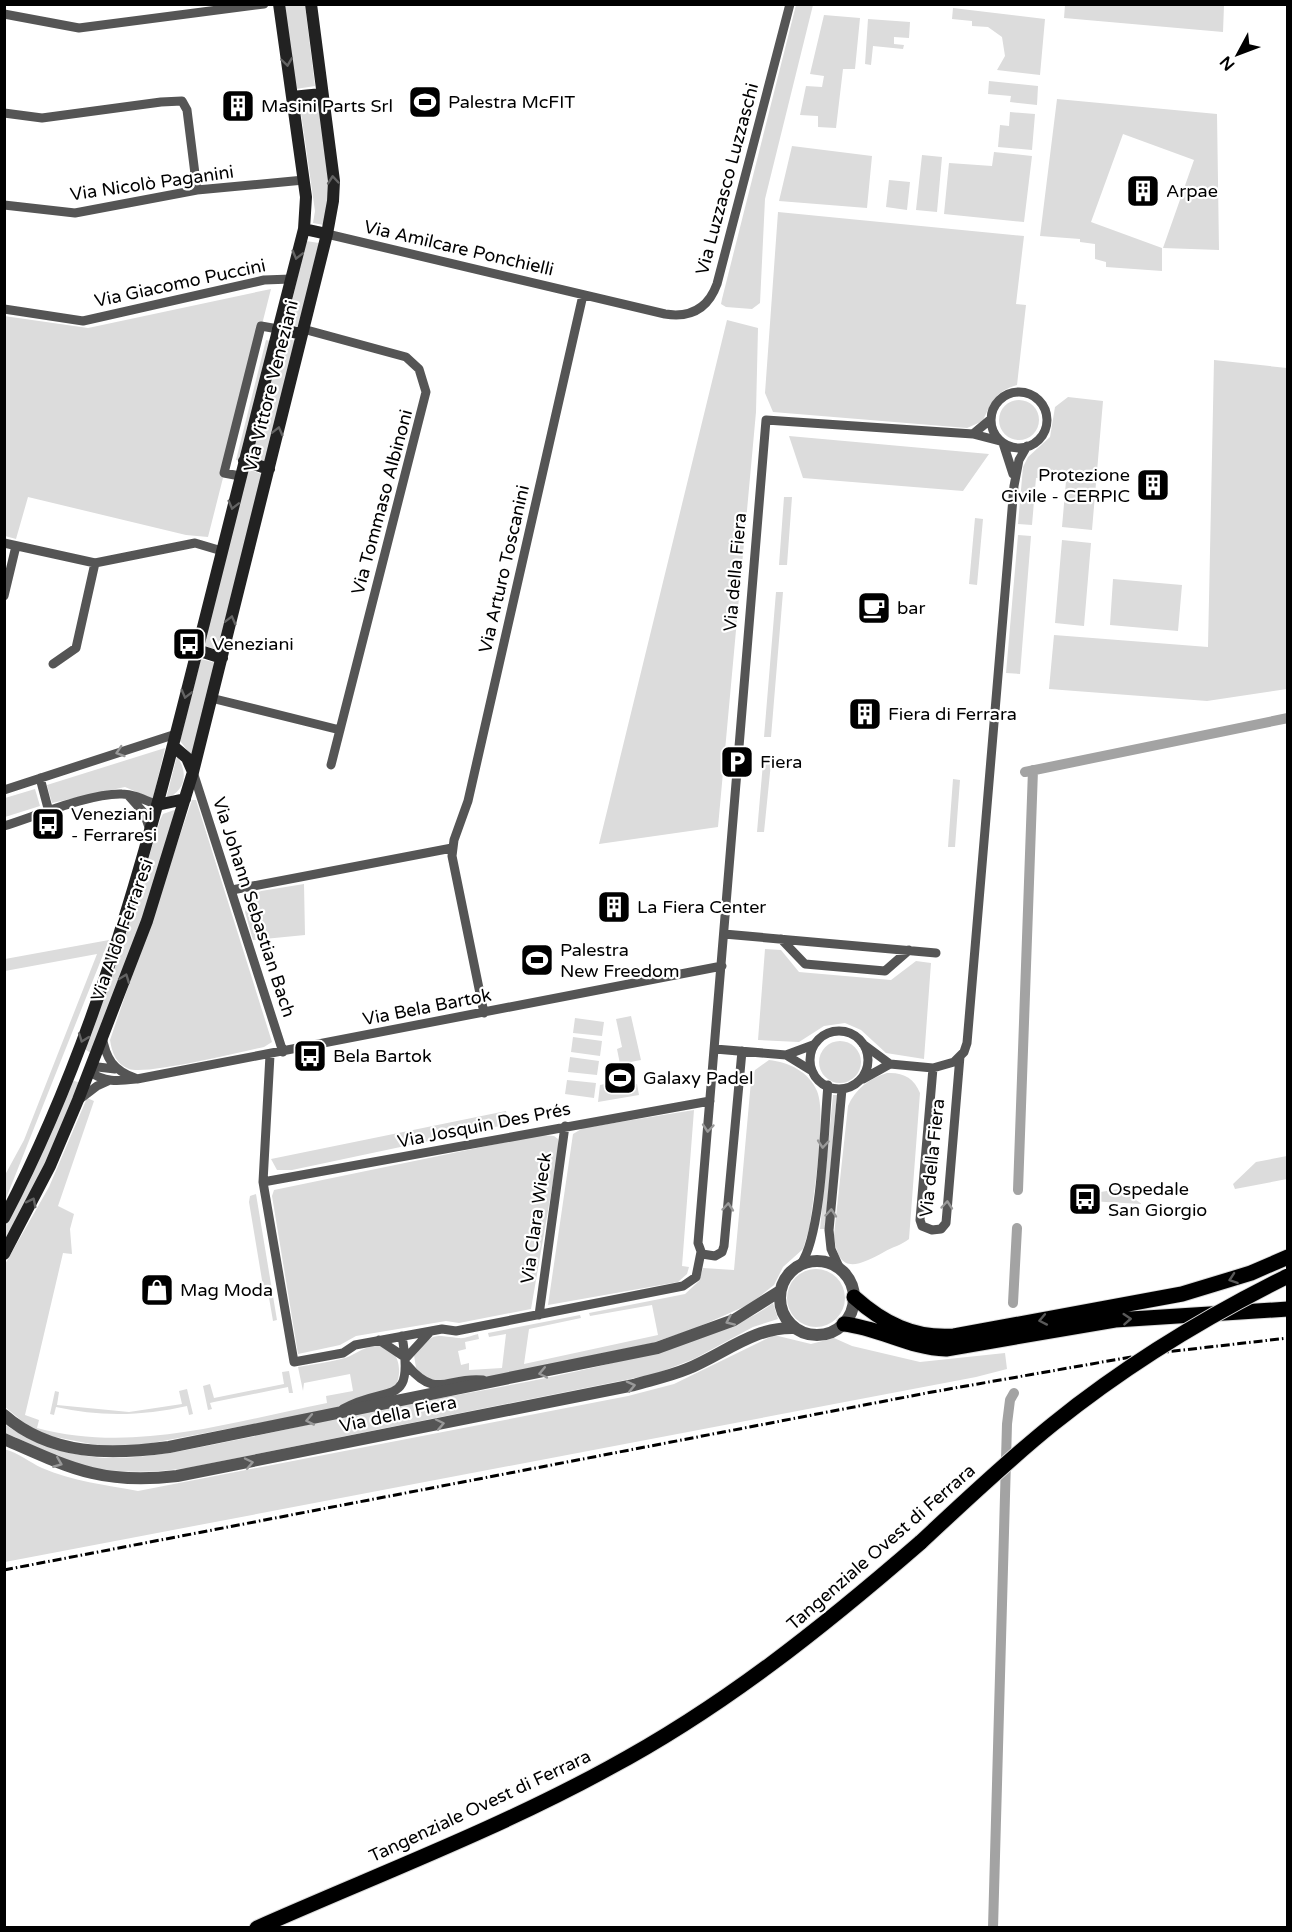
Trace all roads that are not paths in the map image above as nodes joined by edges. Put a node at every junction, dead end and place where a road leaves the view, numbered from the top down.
1 (264, 4) edge
2 (279, 4) edge
3 (311, 4) edge
4 (790, 4) edge
5 (4, 14) edge
6 (322, 94) junction
7 (292, 97) junction
8 (4, 113) edge
9 (304, 180) junction
10 (197, 190) junction
11 (4, 206) edge
12 (304, 229) junction
13 (327, 234) junction
14 (291, 279) junction
15 (583, 295) junction
16 (4, 309) edge
17 (278, 329) junction
18 (303, 332) junction
19 (991, 419) junction
20 (973, 434) junction
21 (1002, 442) junction
22 (1027, 446) junction
23 (244, 461) junction
24 (269, 469) junction
25 (240, 476) junction
26 (1014, 486) junction
27 (4, 543) edge
28 (16, 546) junction
29 (222, 551) junction
30 (95, 563) junction
31 (4, 596) edge
32 (197, 650) junction
33 (222, 658) junction
34 (53, 664) dead end
35 (211, 698) junction
36 (340, 730) junction
37 (174, 740) junction
38 (331, 765) dead end
39 (193, 772) junction
40 (40, 778) junction
41 (4, 790) edge
42 (128, 795) junction
43 (185, 799) junction
44 (157, 804) junction
45 (49, 812) junction
46 (4, 826) edge
47 (150, 830) junction
48 (452, 848) junction
49 (232, 890) junction
50 (724, 934) junction
51 (781, 939) junction
52 (909, 950) junction
53 (936, 953) dead end
54 (722, 966) junction
55 (484, 1013) junction
56 (102, 1036) junction
57 (863, 1044) junction
58 (813, 1045) junction
59 (715, 1049) junction
60 (742, 1051) junction
61 (283, 1052) junction
62 (270, 1055) junction
63 (786, 1055) junction
64 (960, 1056) junction
65 (890, 1064) junction
66 (72, 1065) junction
67 (933, 1068) junction
68 (115, 1069) junction
69 (89, 1071) junction
70 (813, 1072) junction
71 (137, 1079) junction
72 (861, 1080) junction
73 (111, 1081) junction
74 (828, 1085) junction
75 (842, 1089) junction
76 (78, 1100) junction
77 (710, 1101) junction
78 (565, 1126) junction
79 (263, 1182) junction
80 (4, 1218) edge
81 (701, 1252) junction
82 (4, 1254) edge
83 (1287, 1257) edge
84 (801, 1264) junction
85 (840, 1269) junction
86 (1287, 1276) edge
87 (780, 1291) junction
88 (854, 1298) junction
89 (1287, 1309) edge
90 (539, 1315) junction
91 (844, 1324) junction
92 (794, 1328) junction
93 (430, 1331) junction
94 (402, 1336) junction
95 (379, 1340) junction
96 (407, 1362) junction
97 (498, 1382) junction
98 (4, 1415) edge
99 (331, 1416) junction
100 (4, 1439) edge
101 (256, 1928) edge

1 - 5 street
2 -> 7 main road, Via Vittore Veneziani
3 - 6 main road, Via Vittore Veneziani
4 - 15 street, Via Luzzasco Luzzaschi
6 - 7 main road
13 -> 6 main road, Via Vittore Veneziani
7 - 9 main road, Via Vittore Veneziani
8 - 10 street
9 - 10 street, Via Nicolò Paganini
9 - 12 main road, Via Vittore Veneziani
10 - 11 street, Via Nicolò Paganini
12 - 13 main road
12 -> 14 main road, Via Vittore Veneziani
13 - 15 street, Via Amilcare Ponchielli
13 - 18 main road, Via Vittore Veneziani
14 - 16 street, Via Giacomo Puccini
14 - 17 main road, Via Vittore Veneziani
15 - 48 street, Via Arturo Toscanini
17 - 18 main road
17 - 23 main road, Via Vittore Veneziani
17 - 25 street
24 -> 18 main road, Via Vittore Veneziani
18 - 36 street, Via Tommaso Albinoni
19 - 20 street, Via della Fiera
19 - 21 street, Via della Fiera
19 - 22 street, Via della Fiera
20 - 21 street, Via della Fiera
20 - 50 street, Via della Fiera
21 - 22 street, Via della Fiera
21 - 26 street, Via della Fiera
22 - 26 street, Via della Fiera
23 - 24 main road
23 - 25 main road, Via Vittore Veneziani
33 -> 24 main road, Via Vittore Veneziani
25 -> 29 main road, Via Vittore Veneziani
26 - 64 street, Via della Fiera
27 - 28 street
28 - 30 street
28 - 31 street
29 - 30 street
29 - 32 main road, Via Vittore Veneziani
30 - 34 street
32 - 33 main road
32 -> 37 main road, Via Vittore Veneziani
33 - 35 main road, Via Vittore Veneziani
35 - 36 street
35 - 39 main road, Via Vittore Veneziani
36 - 38 street, Via Tommaso Albinoni
37 - 39 main road
37 -> 40 street
37 - 44 main road, Via Vittore Veneziani
39 - 43 main road, Via Vittore Veneziani
39 - 49 street, Via Johann Sebastian Bach
40 - 41 street
40 - 45 street
42 - 44 street
42 - 45 street
42 - 47 street
43 - 44 main road
56 -> 43 main road, Via Aldo Ferraresi
44 - 47 main road, Via Aldo Ferraresi
45 - 46 street
47 -> 66 main road, Via Aldo Ferraresi
48 - 49 street
48 - 55 street, Via Arturo Toscanini
49 - 61 street, Via Johann Sebastian Bach
50 - 51 street
50 - 54 street, Via della Fiera
51 - 52 street
51 - 52 street
52 - 53 street
54 - 55 street, Via Bela Bartok
54 - 59 street, Via della Fiera
55 - 61 street, Via Bela Bartok
56 - 68 street
56 - 69 main road, Via Aldo Ferraresi
57 - 58 street
57 - 65 street
57 - 72 street
58 - 63 street
58 - 70 street
59 - 60 street
59 - 77 street, Via della Fiera
60 - 63 street
81 -> 60 street
61 - 62 street, Via Bela Bartok
62 - 71 street, Via Bela Bartok
62 - 79 street
63 - 70 street
64 - 67 street
67 -> 64 street, Via della Fiera
65 - 67 street
65 - 72 street
66 - 69 main road
66 - 80 main road, Via Aldo Ferraresi
68 - 69 street
68 - 71 street
69 - 73 street, Via Bela Bartok
69 - 76 main road, Via Aldo Ferraresi
70 - 74 street
71 - 73 street, Via Bela Bartok
72 - 75 street
73 - 76 street, Via Bela Bartok
74 - 75 street
74 -> 84 street, Via della Fiera
85 -> 75 street
82 -> 76 main road, Via Aldo Ferraresi
77 - 78 street, Via Josquin Des Prés
77 -> 81 street, Via della Fiera
78 - 79 street, Via Josquin Des Prés
78 - 90 street, Via Clara Wieck
79 - 95 street, Via della Fiera
81 - 90 street, Via della Fiera
83 -> 88 highway
84 - 85 street
84 - 87 street, Via della Fiera
85 - 88 street
86 - 101 highway, Tangenziale Ovest di Ferrara, bridge
87 - 92 street
87 -> 97 street, Via della Fiera
88 - 91 street
91 -> 89 highway
90 - 93 street, Via della Fiera
91 - 92 street, Via della Fiera
100 -> 92 street, Via della Fiera
93 - 94 street, Via della Fiera
93 - 96 street, Via della Fiera
94 - 95 street, Via della Fiera
94 - 96 street
95 - 96 street, Via della Fiera
96 - 97 street, Via della Fiera
96 - 99 street, Via della Fiera
97 - 99 street, Via della Fiera
99 -> 98 street, Via della Fiera

